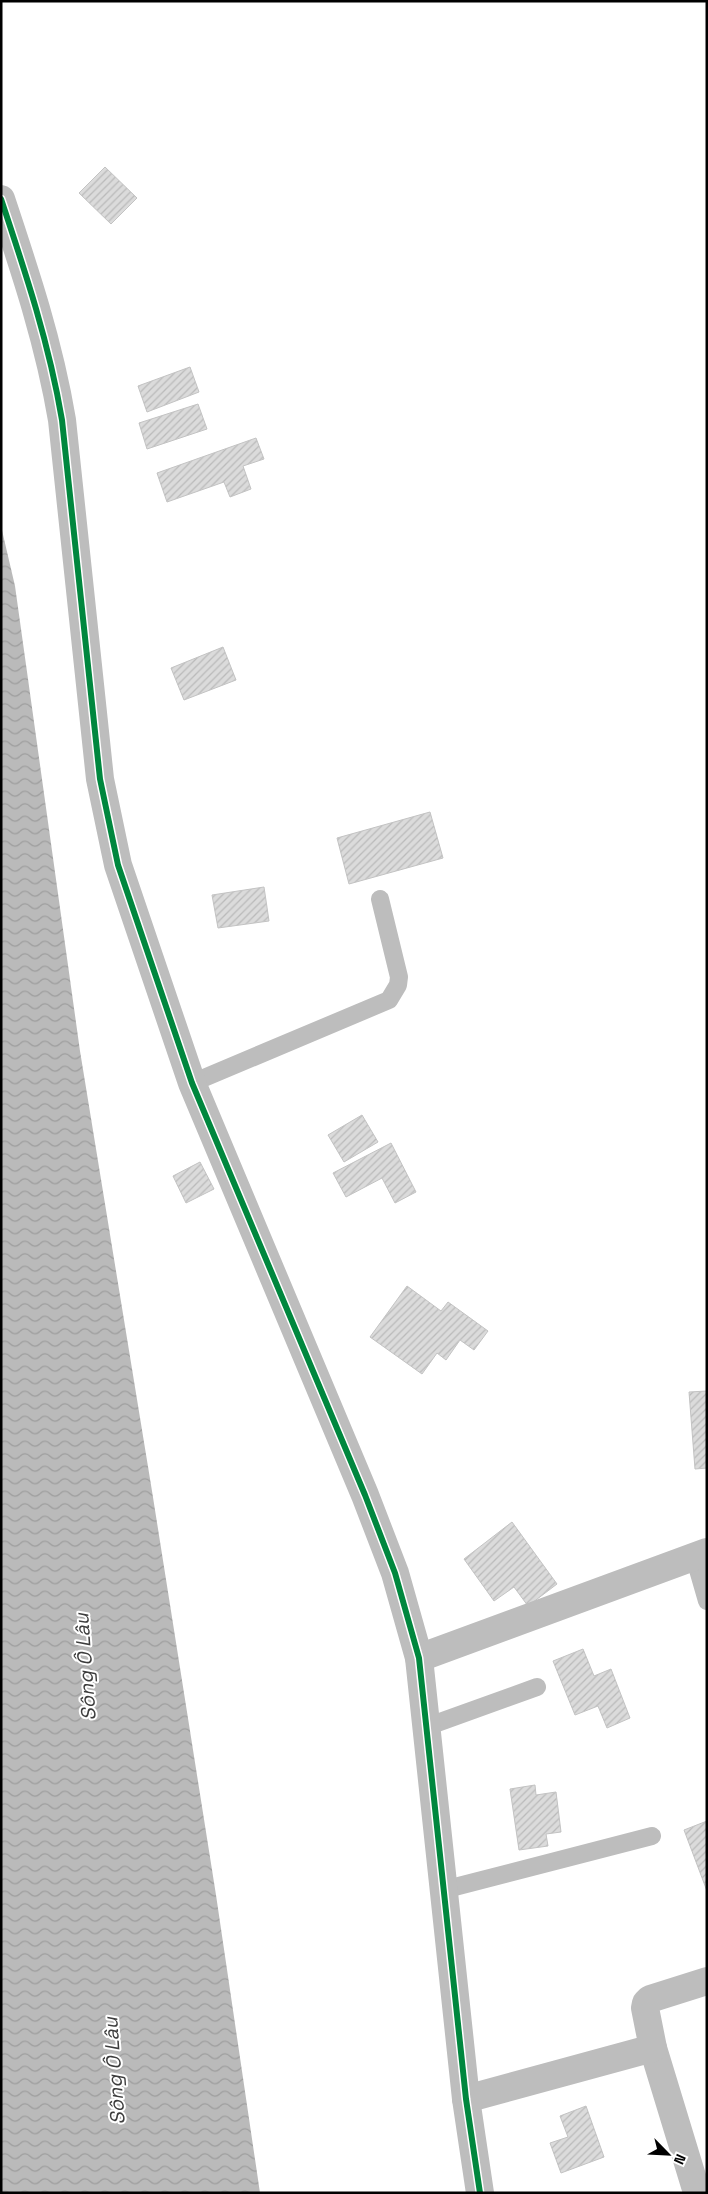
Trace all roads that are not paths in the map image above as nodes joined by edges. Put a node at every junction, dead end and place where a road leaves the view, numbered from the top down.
1 (1, 199) edge
2 (380, 899) dead end
3 (192, 1083) junction
4 (700, 1554) edge
5 (707, 1601) edge
6 (419, 1658) junction
7 (537, 1687) dead end
8 (426, 1727) junction
9 (652, 1836) dead end
10 (443, 1890) junction
11 (707, 1981) edge
12 (653, 2048) junction
13 (466, 2099) junction
14 (695, 2186) dead end
15 (480, 2193) edge

1 - 3 street
2 - 3 lane
3 - 6 street
4 - 5 lane
4 - 6 street
6 - 8 street
7 - 8 lane
8 - 10 street
9 - 10 lane
10 - 13 street
11 - 12 street
12 - 13 street
12 - 14 street
13 - 15 street

